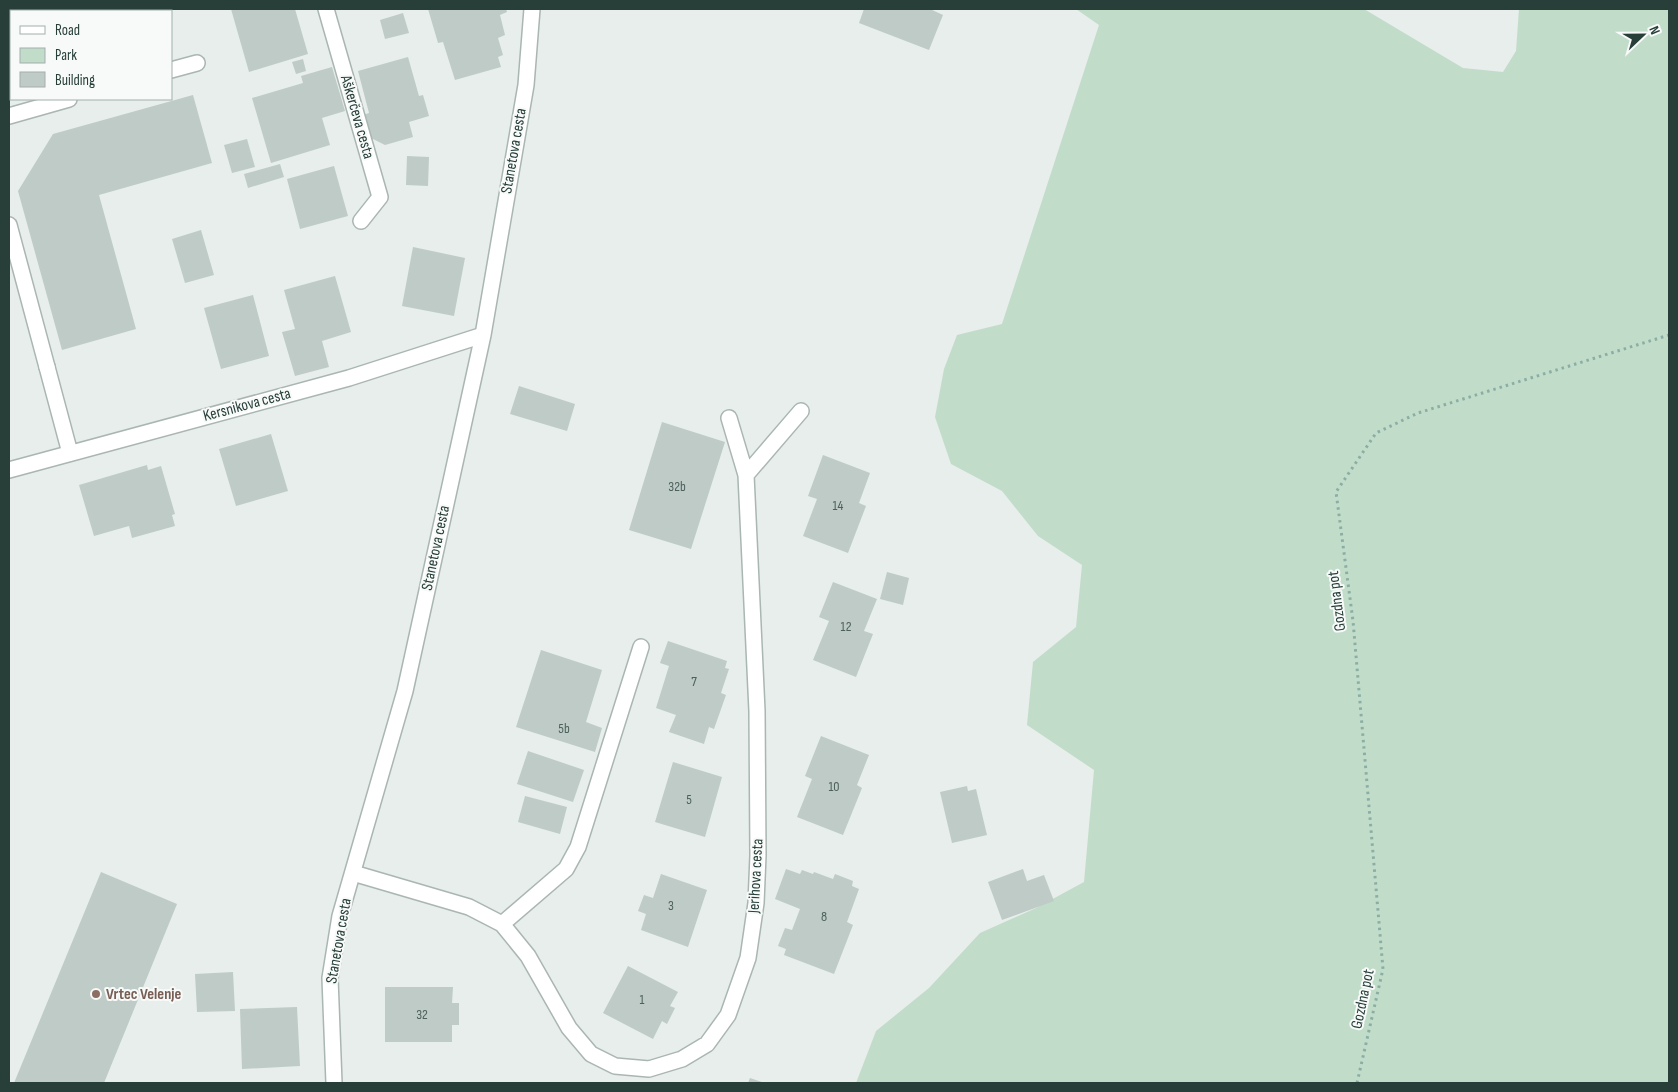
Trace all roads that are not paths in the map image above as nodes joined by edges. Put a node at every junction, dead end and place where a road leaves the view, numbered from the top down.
1 (326, 9) edge
2 (532, 9) edge
3 (196, 63) dead end
4 (172, 70) edge
5 (65, 100) edge
6 (9, 116) edge
7 (361, 221) dead end
8 (9, 225) edge
9 (483, 335) junction
10 (802, 411) dead end
11 (729, 418) dead end
12 (70, 453) junction
13 (9, 470) edge
14 (746, 475) junction
15 (641, 646) dead end
16 (353, 873) junction
17 (502, 924) junction
18 (334, 1083) edge

1 - 7 street, Aškerčeva cesta
2 - 9 street, Stanetova cesta
3 - 4 street
5 - 6 street
8 - 12 street
9 - 12 street, Kersnikova cesta
9 - 16 street, Stanetova cesta
10 - 14 street
11 - 14 street, Jerihova cesta
12 - 13 street, Kersnikova cesta
14 - 17 street, Jerihova cesta
15 - 17 street
16 - 17 street, Jerihova cesta
16 - 18 street, Stanetova cesta

